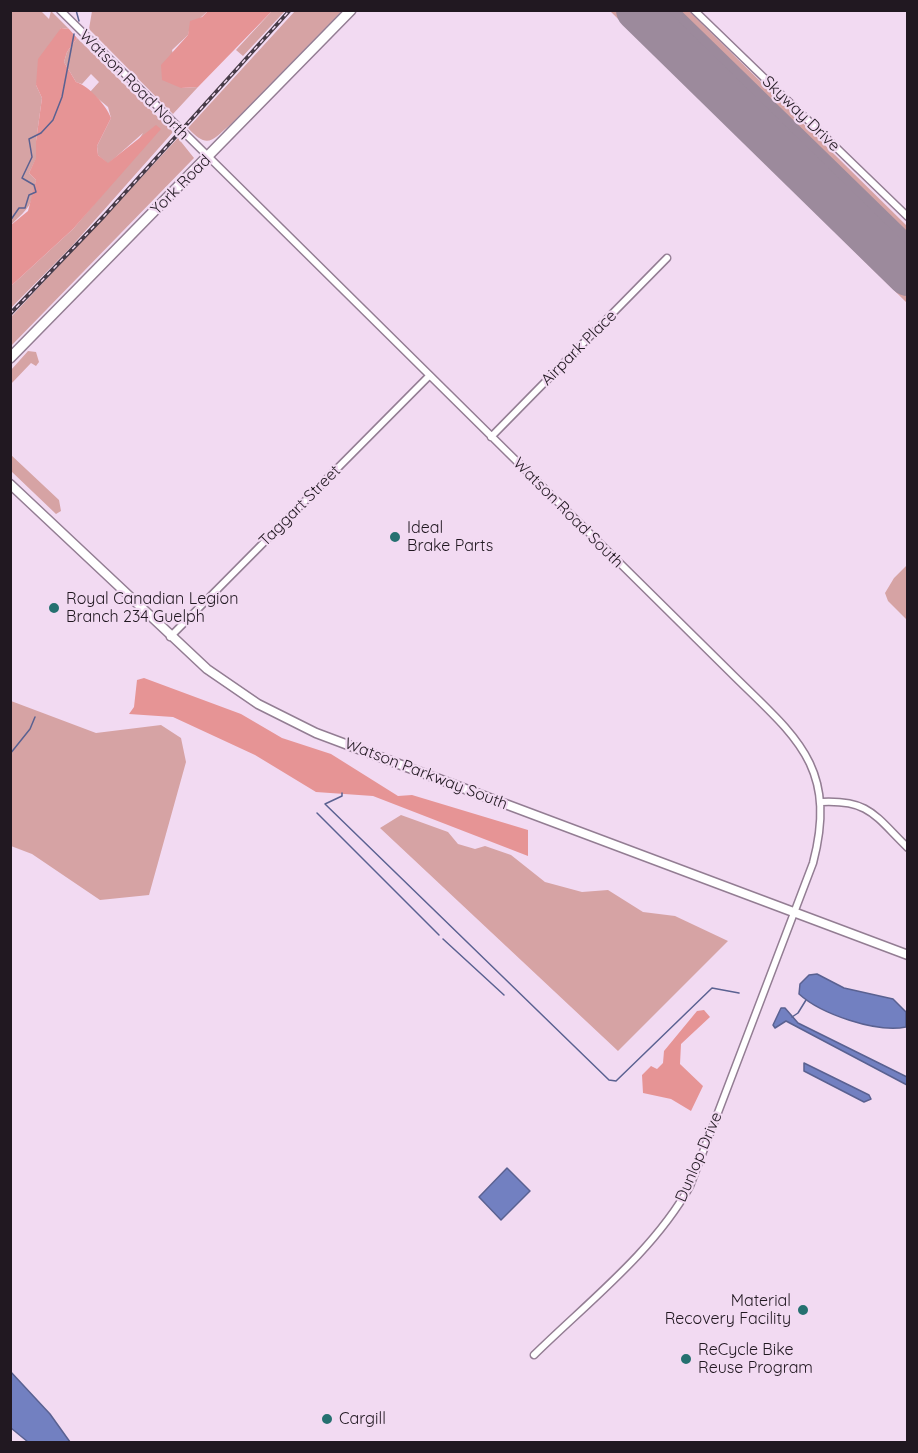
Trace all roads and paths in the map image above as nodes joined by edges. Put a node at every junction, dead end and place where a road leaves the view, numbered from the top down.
1 (60, 10) edge
2 (351, 10) edge
3 (694, 10) edge
4 (208, 159) junction
5 (908, 218) edge
6 (666, 258) dead end
7 (10, 358) edge
8 (429, 376) junction
9 (491, 437) junction
10 (10, 484) edge
11 (171, 637) junction
12 (822, 802) junction
13 (908, 848) edge
14 (794, 914) junction
15 (908, 956) edge
16 (534, 1355) dead end

1 - 4 street, Watson Road North
2 - 4 main road, York Road
3 - 5 street, Skyway Drive
4 - 7 main road, York Road
4 - 8 street, Watson Road South
6 - 9 street, Airpark Place
8 - 9 street, Watson Road South
8 - 11 street, Taggart Street
9 - 12 street, Watson Road South
10 - 11 main road, Watson Parkway South
11 - 14 main road, Watson Parkway South
12 - 13 street
12 - 14 street, Watson Road South
14 - 15 main road, Watson Parkway South
14 - 16 street, Dunlop Drive

